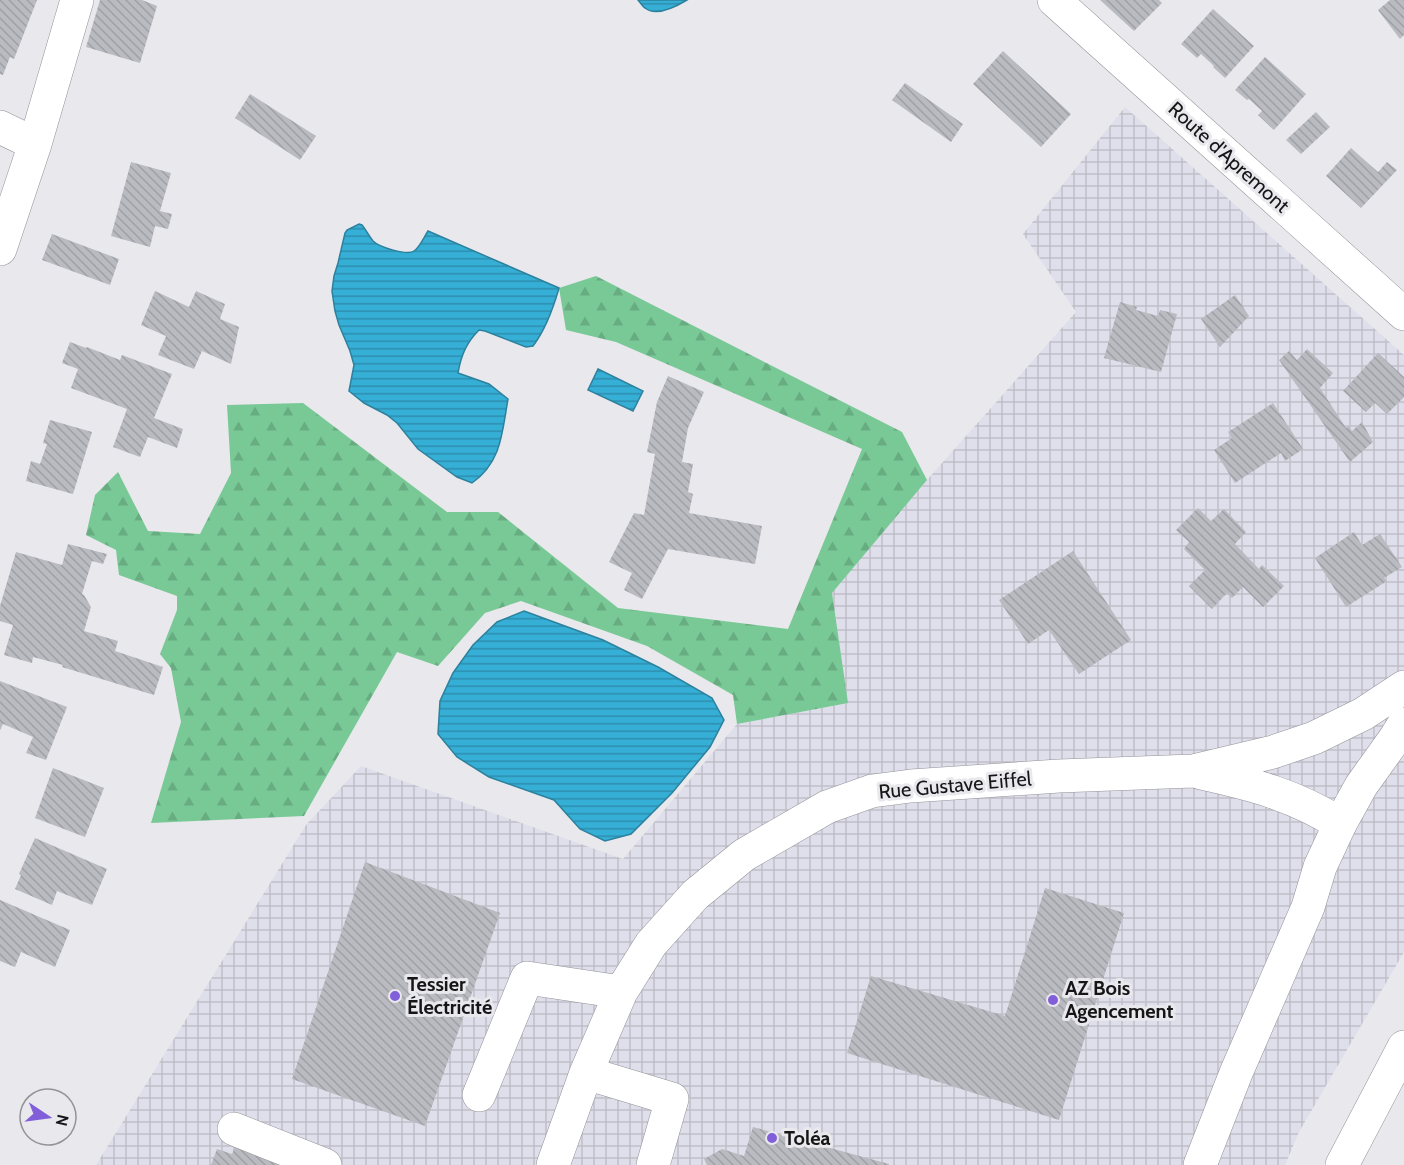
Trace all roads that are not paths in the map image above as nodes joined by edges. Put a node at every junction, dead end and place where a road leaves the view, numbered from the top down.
1 (76, 0) edge
2 (1054, 0) edge
3 (0, 127) edge
4 (35, 144) junction
5 (0, 249) edge
6 (1404, 314) edge
7 (1404, 687) edge
8 (1404, 724) edge
9 (1193, 771) junction
10 (1340, 824) junction
11 (621, 992) junction
12 (1404, 1047) edge
13 (586, 1073) junction
14 (479, 1095) dead end
15 (234, 1129) dead end
16 (325, 1165) edge
17 (553, 1165) edge
18 (653, 1165) edge
19 (1200, 1165) edge
20 (1342, 1165) edge

1 - 4 main road
2 - 6 main road, Route d'Apremont
3 - 4 main road
4 - 5 main road
7 - 9 main road, Rue Gustave Eiffel
8 - 10 main road
9 - 10 main road, Rue Gustave Eiffel
9 - 11 main road, Rue Gustave Eiffel
10 - 19 main road
11 - 13 main road, Rue Gustave Eiffel
11 - 14 main road
12 - 20 main road
13 - 17 main road, Rue Gustave Eiffel
13 - 18 main road
15 - 16 main road

